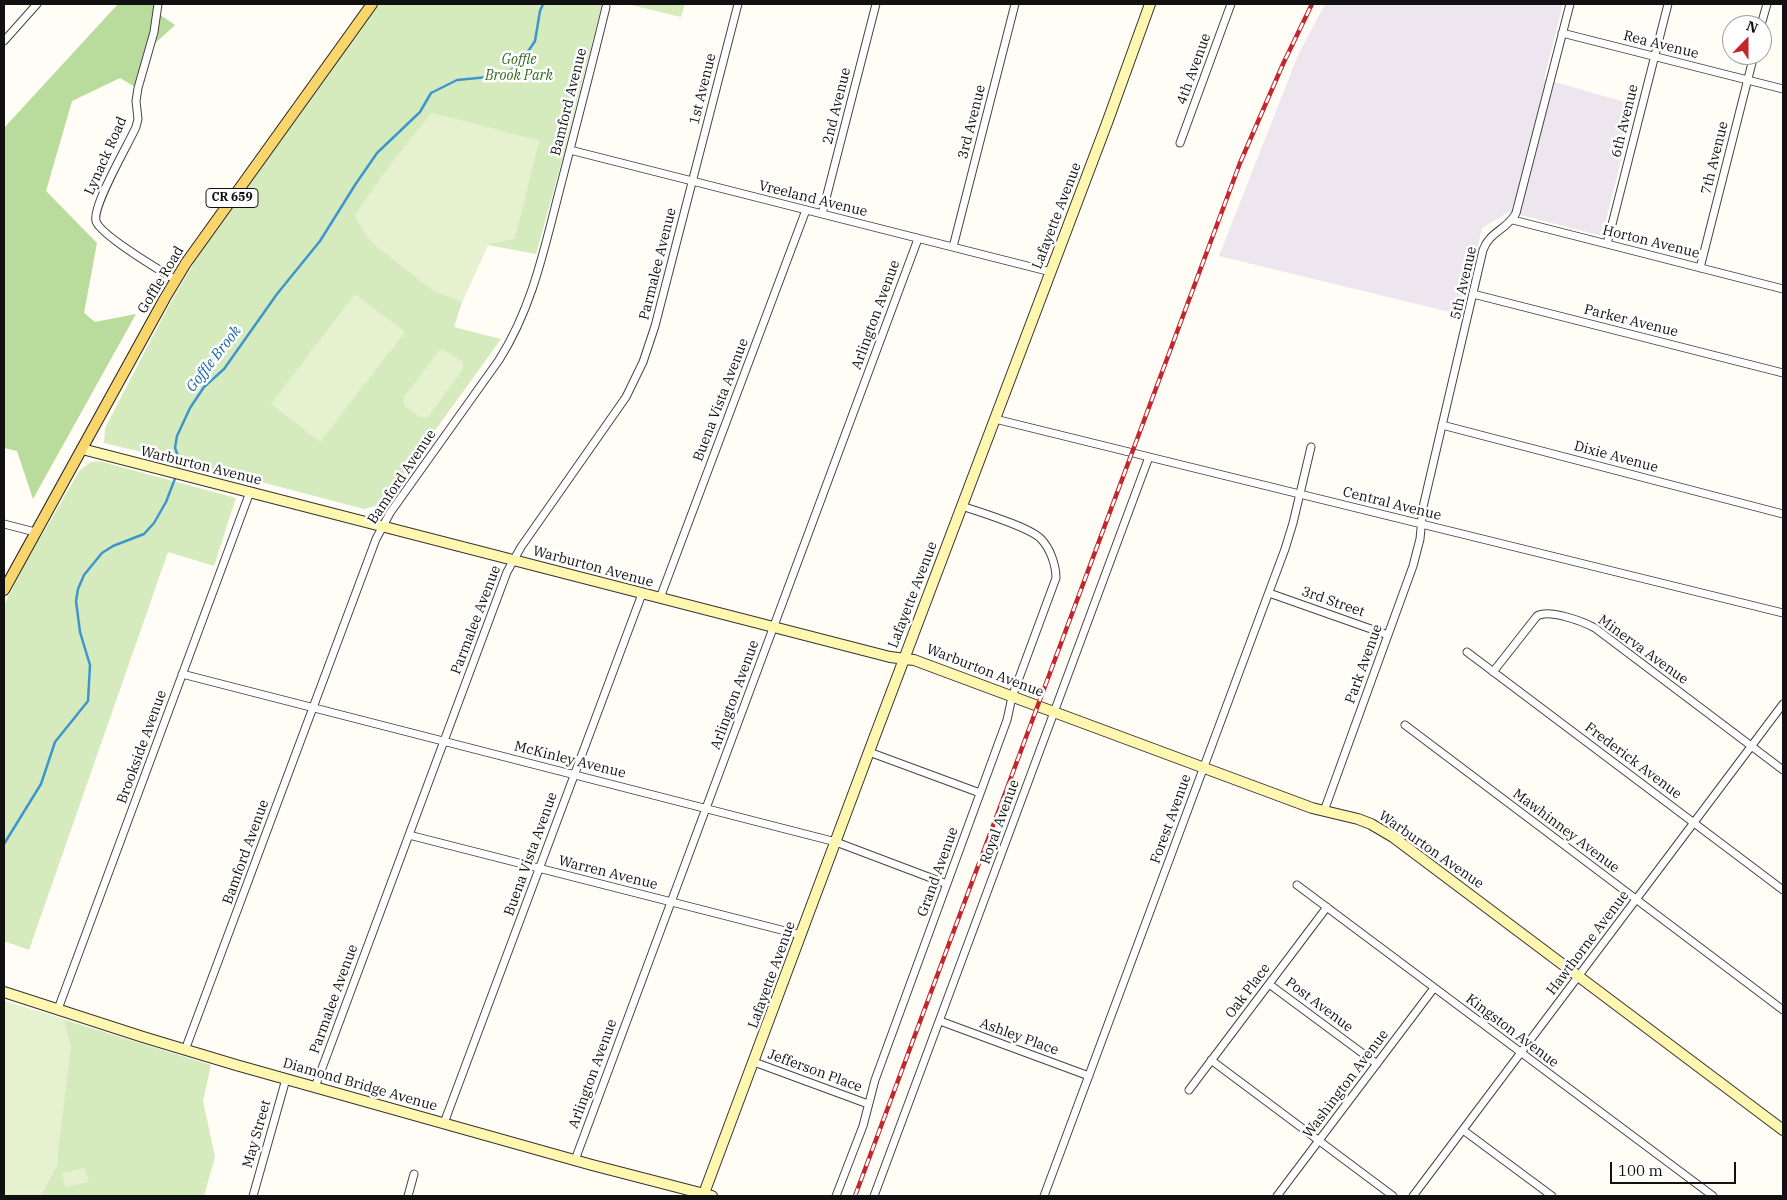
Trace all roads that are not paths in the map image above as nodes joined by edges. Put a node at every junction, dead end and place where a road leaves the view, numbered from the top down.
1 (37, 4) edge
2 (158, 4) edge
3 (372, 4) edge
4 (738, 4) edge
5 (876, 4) edge
6 (1015, 4) edge
7 (1150, 4) edge
8 (1231, 4) edge
9 (1570, 4) edge
10 (1668, 4) edge
11 (606, 7) dead end
12 (1562, 33) junction
13 (4, 41) edge
14 (1654, 56) junction
15 (1752, 65) edge
16 (1748, 80) junction
17 (1783, 89) edge
18 (1180, 143) dead end
19 (570, 150) junction
20 (692, 181) junction
21 (806, 210) junction
22 (822, 214) junction
23 (1513, 220) junction
24 (918, 239) junction
25 (1607, 244) junction
26 (953, 247) junction
27 (1700, 268) junction
28 (1051, 272) junction
29 (176, 280) junction
30 (1783, 289) edge
31 (1473, 294) junction
32 (1783, 373) edge
33 (995, 419) junction
34 (1442, 425) junction
35 (1311, 447) dead end
36 (82, 449) junction
37 (1150, 457) junction
38 (250, 492) junction
39 (1300, 494) junction
40 (962, 506) junction
41 (1783, 514) edge
42 (4, 524) edge
43 (1422, 524) junction
44 (382, 527) junction
45 (35, 532) junction
46 (513, 560) junction
47 (4, 590) edge
48 (1269, 593) junction
49 (642, 594) junction
50 (660, 598) junction
51 (1783, 613) edge
52 (773, 627) junction
53 (1388, 635) junction
54 (1467, 652) dead end
55 (904, 659) junction
56 (1493, 672) junction
57 (182, 674) junction
58 (1012, 697) junction
59 (1783, 704) edge
60 (313, 707) junction
61 (1054, 712) junction
62 (1405, 725) dead end
63 (444, 741) junction
64 (1752, 746) junction
65 (869, 752) junction
66 (1204, 767) junction
67 (1783, 770) edge
68 (574, 774) junction
69 (980, 793) junction
70 (706, 808) junction
71 (1324, 811) junction
72 (1694, 823) junction
73 (409, 835) junction
74 (836, 842) junction
75 (540, 868) junction
76 (947, 884) junction
77 (1297, 885) dead end
78 (1783, 890) edge
79 (1636, 899) junction
80 (671, 902) junction
81 (1327, 907) junction
82 (801, 935) junction
83 (1579, 976) junction
84 (1269, 984) junction
85 (1434, 988) junction
86 (4, 992) edge
87 (58, 1009) junction
88 (1783, 1010) edge
89 (940, 1021) junction
90 (185, 1050) junction
91 (1521, 1053) junction
92 (1211, 1060) junction
93 (754, 1062) junction
94 (1377, 1064) junction
95 (1089, 1076) junction
96 (286, 1078) junction
97 (315, 1087) junction
98 (1189, 1090) dead end
99 (868, 1104) junction
100 (444, 1123) junction
101 (1463, 1130) junction
102 (1783, 1130) edge
103 (1319, 1141) junction
104 (574, 1160) junction
105 (414, 1174) dead end
106 (253, 1196) edge
107 (408, 1196) edge
108 (706, 1196) edge
109 (836, 1196) edge
110 (874, 1196) edge
111 (1044, 1196) edge
112 (1277, 1196) edge
113 (1393, 1196) edge
114 (1413, 1196) edge
115 (1552, 1196) edge
116 (1713, 1196) edge

1 - 13 street
2 - 29 street, Lynack Road
3 - 29 main road, Goffle Road / CR 659
4 - 20 street, 1st Avenue
5 - 22 street, 2nd Avenue
6 - 26 street, 3rd Avenue
7 - 28 street, Lafayette Avenue
8 - 18 street, 4th Avenue
9 - 12 street
10 - 14 street, 6th Avenue
11 - 19 street, Bamford Avenue
12 - 14 street, Rea Avenue
12 - 23 street
14 - 16 street, Rea Avenue
14 - 25 street, 6th Avenue
15 - 16 street, 7th Avenue
16 - 17 street, Rea Avenue
16 - 27 street, 7th Avenue
19 - 20 street, Vreeland Avenue
19 - 44 street, Bamford Avenue
20 - 21 street, Vreeland Avenue
20 - 46 street, Parmalee Avenue
21 - 22 street, Vreeland Avenue
21 - 50 street, Buena Vista Avenue
22 - 24 street, Vreeland Avenue
23 - 25 street, Horton Avenue
23 - 31 street, 5th Avenue
24 - 26 street, Vreeland Avenue
24 - 52 street, Arlington Avenue
25 - 27 street, Horton Avenue
26 - 28 street, Vreeland Avenue
27 - 30 street, Horton Avenue
28 - 33 street, Lafayette Avenue
29 - 36 main road, Goffle Road / CR 659
31 - 32 street, Parker Avenue
31 - 34 street, 5th Avenue
33 - 37 street, Central Avenue
33 - 40 street, Lafayette Avenue
34 - 41 street, Dixie Avenue
34 - 43 street, 5th Avenue
35 - 39 street, Forest Avenue
36 - 38 street, Warburton Avenue
36 - 45 main road, Goffle Road / CR 659
37 - 39 street, Central Avenue
37 - 61 street, Royal Avenue
38 - 44 street, Warburton Avenue
38 - 57 street, Brookside Avenue
39 - 43 street, Central Avenue
39 - 48 street, Forest Avenue
40 - 55 street, Lafayette Avenue
40 - 58 street, Grand Avenue
42 - 45 street
43 - 51 street, Central Avenue
43 - 53 street, Park Avenue
44 - 46 street, Warburton Avenue
44 - 60 street, Bamford Avenue
45 - 47 main road, Goffle Road / CR 659
46 - 49 street, Warburton Avenue
46 - 63 street, Parmalee Avenue
48 - 53 street, 3rd Street
48 - 66 street, Forest Avenue
49 - 50 street, Warburton Avenue
49 - 68 street, Buena Vista Avenue
50 - 52 street, Warburton Avenue
52 - 55 street, Warburton Avenue
52 - 70 street, Arlington Avenue
53 - 71 street, Park Avenue
54 - 56 street, Frederick Avenue
55 - 58 street, Warburton Avenue
55 - 65 street, Lafayette Avenue
56 - 64 street, Minerva Avenue
56 - 72 street, Frederick Avenue
57 - 60 street, McKinley Avenue
57 - 87 street, Brookside Avenue
58 - 61 street, Warburton Avenue
58 - 69 street, Grand Avenue
59 - 64 street, Hawthorne Avenue
60 - 63 street, McKinley Avenue
60 - 90 street, Bamford Avenue
61 - 66 street, Warburton Avenue
61 - 89 street, Royal Avenue
62 - 79 street, Mawhinney Avenue
63 - 68 street, McKinley Avenue
63 - 73 street, Parmalee Avenue
64 - 67 street, Minerva Avenue
64 - 72 street, Hawthorne Avenue
65 - 69 street
65 - 74 street, Lafayette Avenue
66 - 71 street, Warburton Avenue
66 - 95 street, Forest Avenue
68 - 70 street, McKinley Avenue
68 - 75 street, Buena Vista Avenue
69 - 76 street, Grand Avenue
70 - 74 street, McKinley Avenue
70 - 80 street, Arlington Avenue
71 - 83 street, Warburton Avenue
72 - 78 street, Frederick Avenue
72 - 79 street, Hawthorne Avenue
73 - 75 street, Warren Avenue
73 - 97 street, Parmalee Avenue
74 - 76 street, McKinley Avenue
74 - 82 street, Lafayette Avenue
75 - 80 street, Warren Avenue
75 - 100 street, Buena Vista Avenue
76 - 99 street, Grand Avenue
77 - 81 street, Kingston Avenue
79 - 83 street, Hawthorne Avenue
79 - 88 street, Mawhinney Avenue
80 - 82 street, Warren Avenue
80 - 104 street, Arlington Avenue
81 - 84 street, Oak Place
81 - 85 street, Kingston Avenue
82 - 93 street, Lafayette Avenue
83 - 91 street, Hawthorne Avenue
83 - 102 street, Warburton Avenue
84 - 92 street, Oak Place
84 - 94 street, Post Avenue
85 - 91 street, Kingston Avenue
85 - 94 street, Washington Avenue
86 - 87 street, Diamond Bridge Avenue
87 - 90 street, Diamond Bridge Avenue
89 - 95 street, Ashley Place
89 - 110 street, Royal Avenue
90 - 96 street, Diamond Bridge Avenue
91 - 101 street, Hawthorne Avenue
91 - 116 street, Kingston Avenue
92 - 98 street, Oak Place
92 - 103 street
93 - 99 street, Jefferson Place
93 - 108 street, Lafayette Avenue
94 - 103 street, Washington Avenue
95 - 111 street, Forest Avenue
96 - 97 street, Diamond Bridge Avenue
96 - 106 street, May Street
97 - 100 street, Diamond Bridge Avenue
99 - 109 street, Grand Avenue
100 - 104 street, Diamond Bridge Avenue
101 - 114 street, Hawthorne Avenue
101 - 115 street
103 - 112 street, Washington Avenue
103 - 113 street
104 - 108 street, Diamond Bridge Avenue
105 - 107 street

